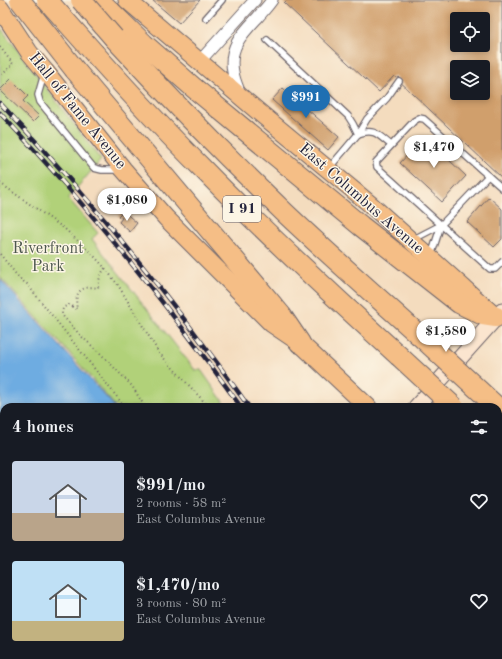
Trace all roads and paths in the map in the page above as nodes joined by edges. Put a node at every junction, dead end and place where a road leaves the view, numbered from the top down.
1 (20, 0) edge
2 (42, 0) edge
3 (47, 0) edge
4 (81, 0) edge
5 (99, 0) edge
6 (127, 0) edge
7 (222, 0) edge
8 (255, 0) edge
9 (272, 0) edge
10 (0, 8) edge
11 (206, 18) dead end
12 (11, 25) junction
13 (120, 32) junction
14 (266, 40) dead end
15 (0, 47) edge
16 (200, 62) junction
17 (45, 72) junction
18 (0, 77) edge
19 (398, 81) dead end
20 (242, 98) junction
21 (358, 134) junction
22 (391, 145) junction
23 (123, 169) junction
24 (328, 169) junction
25 (488, 176) junction
26 (0, 183) edge
27 (502, 188) edge
28 (440, 225) junction
29 (411, 241) junction
30 (0, 254) edge
31 (431, 258) junction
32 (502, 262) edge
33 (105, 268) junction
34 (500, 317) edge
35 (300, 343) junction
36 (121, 403) edge
37 (142, 403) edge
38 (202, 403) edge
39 (364, 403) edge
40 (420, 403) edge
41 (450, 403) edge
42 (494, 403) edge

1 - 35 highway, bridge
2 - 12 main road
3 - 41 highway, I 91, bridge
4 - 13 highway, I 91, bridge
5 - 13 highway
6 - 16 main road, East Columbus Avenue
7 - 11 lane
8 - 16 street
9 - 20 street
10 - 12 main road, Hall of Fame Avenue
12 - 17 main road, Hall of Fame Avenue
13 - 34 highway
13 - 42 highway, I 91, bridge
14 - 21 lane
15 - 18 path
16 - 20 main road, East Columbus Avenue
17 - 23 main road, Hall of Fame Avenue
17 - 23 lane
19 - 21 lane
20 - 24 main road, East Columbus Avenue
21 - 22 lane
21 - 24 lane
22 - 25 lane
22 - 28 lane
23 - 35 main road, Hall of Fame Avenue
24 - 29 main road, East Columbus Avenue
25 - 27 lane
25 - 28 lane
26 - 33 path
28 - 29 lane
28 - 31 lane
28 - 32 lane
29 - 31 main road, East Columbus Avenue
30 - 36 path
31 - 34 main road, East Columbus Avenue
33 - 37 path
33 - 38 path
34 - 40 street
35 - 39 main road, Hall of Fame Avenue

